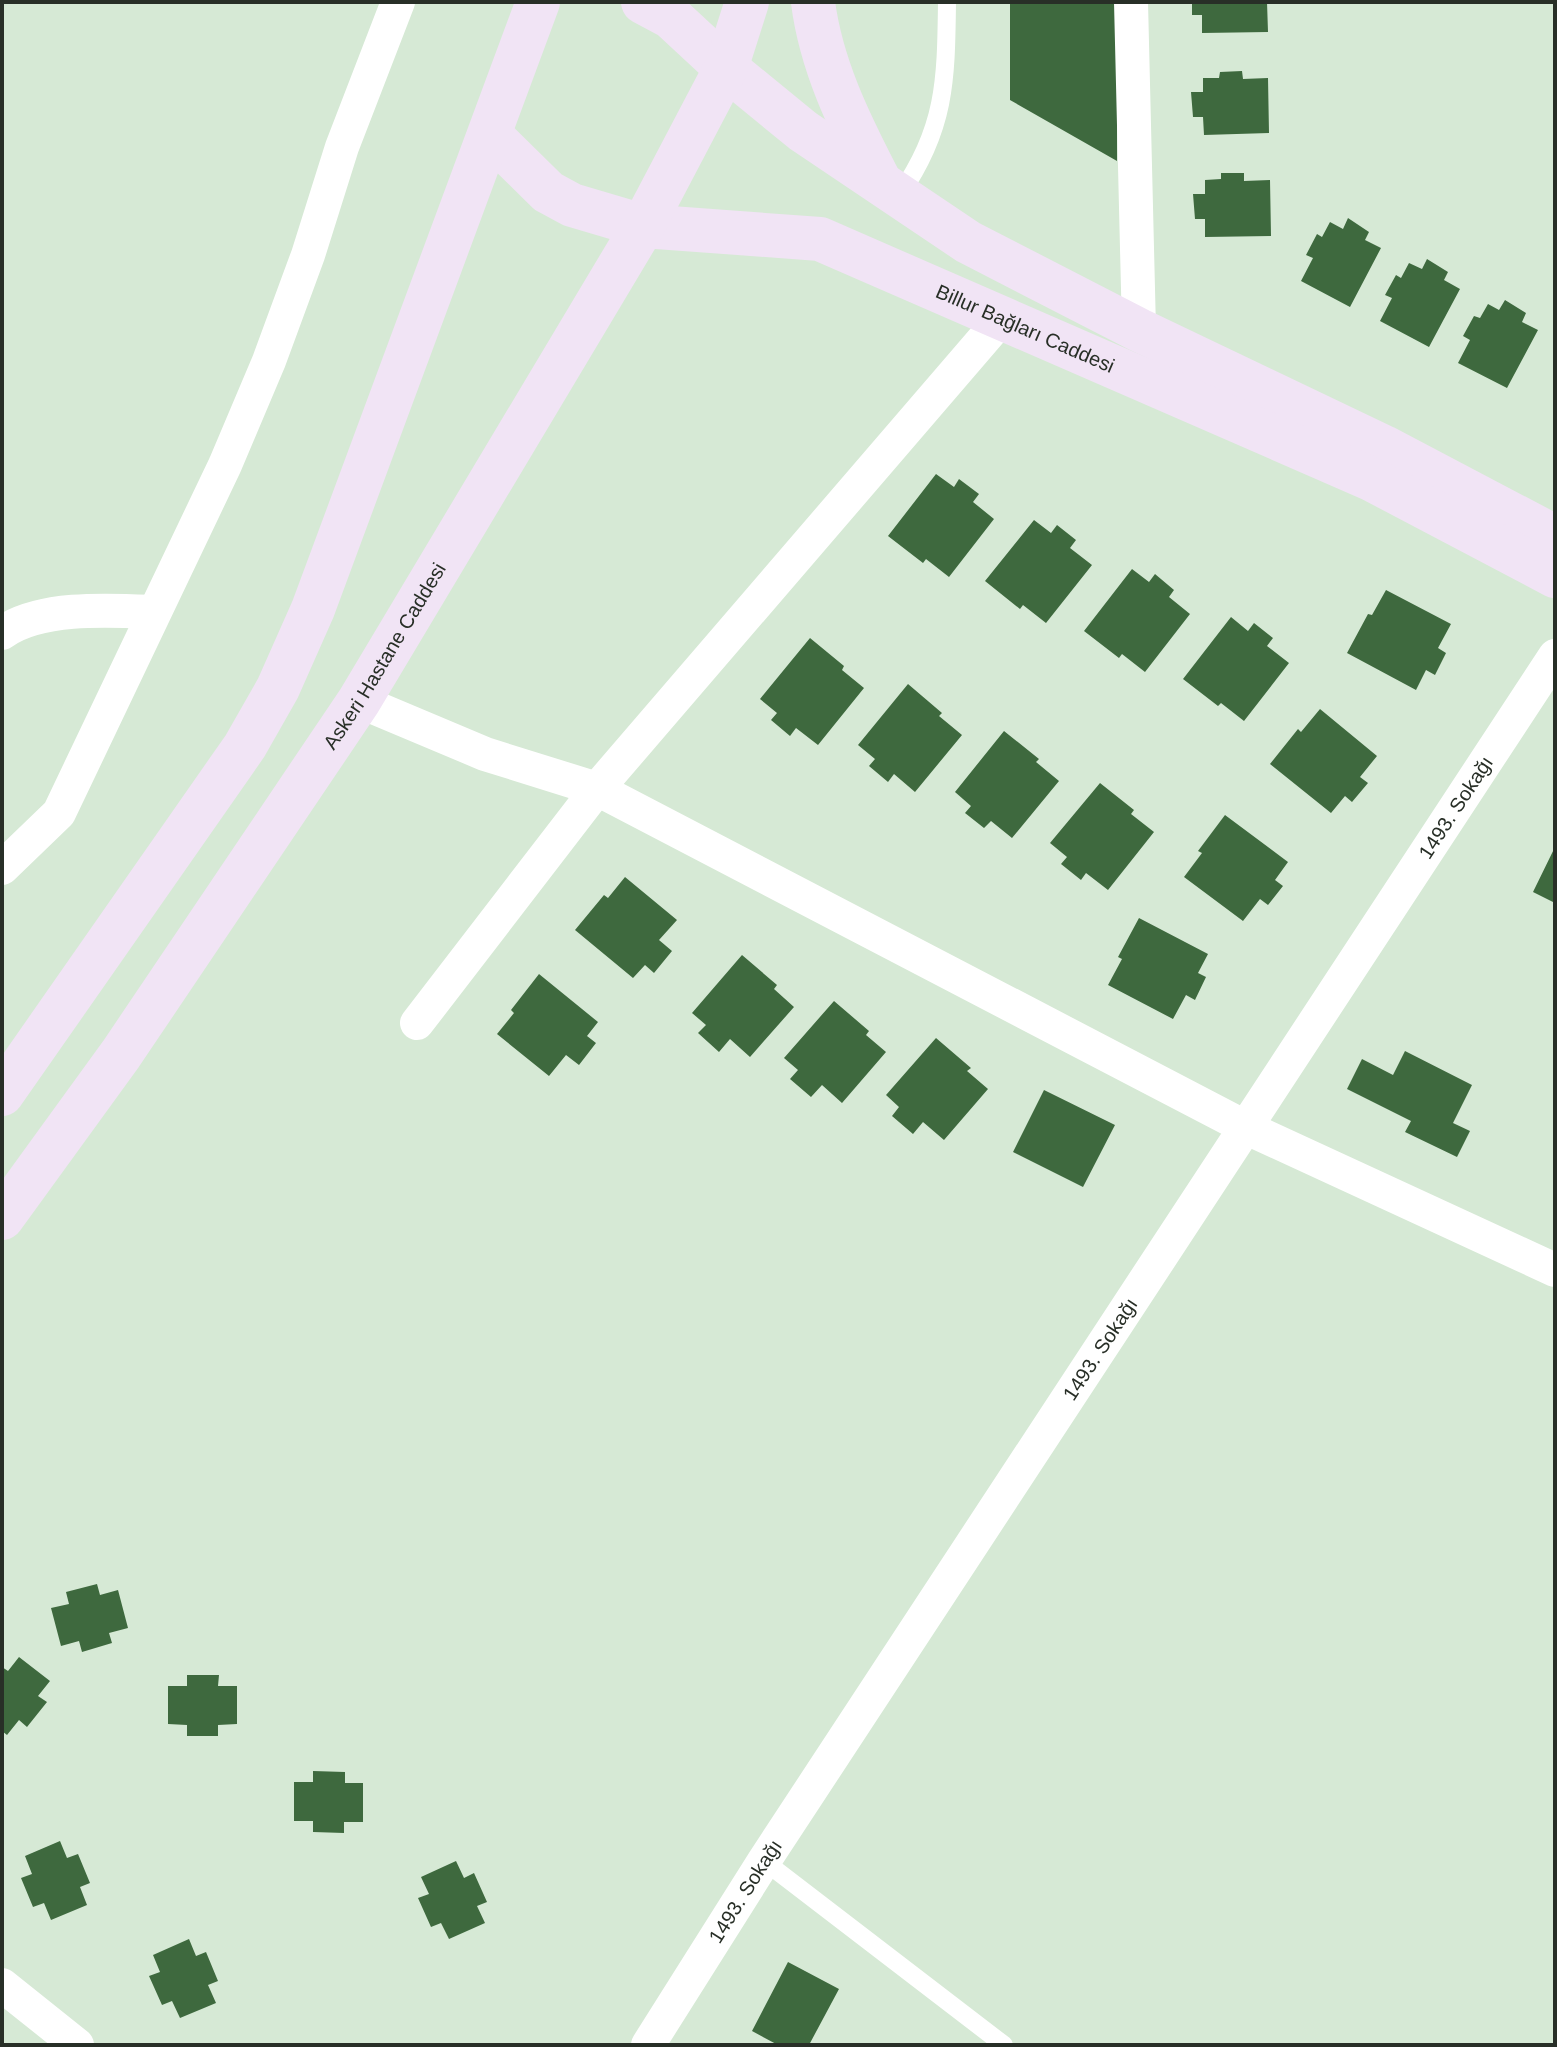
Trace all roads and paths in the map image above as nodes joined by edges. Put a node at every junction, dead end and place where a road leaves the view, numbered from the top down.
1 (398, 2) edge
2 (538, 2) edge
3 (643, 2) edge
4 (747, 2) edge
5 (813, 2) edge
6 (947, 2) edge
7 (1131, 2) edge
8 (726, 68) junction
9 (490, 135) junction
10 (889, 187) junction
11 (643, 226) junction
12 (1002, 318) junction
13 (1139, 330) junction
14 (1555, 537) edge
15 (1555, 576) edge
16 (153, 612) junction
17 (2, 633) edge
18 (1555, 656) edge
19 (359, 701) junction
20 (597, 789) junction
21 (2, 868) edge
22 (417, 1023) dead end
23 (2, 1094) edge
24 (1247, 1128) junction
25 (2, 1218) edge
26 (1555, 1270) edge
27 (764, 1861) junction
28 (2, 1985) edge
29 (77, 2045) edge
30 (648, 2045) edge
31 (1004, 2045) edge

1 - 16 street
2 - 9 street
3 - 8 street
4 - 8 street, Askeri Hastane Caddesi
5 - 10 street
6 - 10 lane
7 - 13 street
8 - 10 street
8 - 11 street, Askeri Hastane Caddesi
9 - 11 street, Billur Bağları Caddesi
9 - 23 street
10 - 13 street
11 - 12 street, Billur Bağları Caddesi
11 - 19 street, Askeri Hastane Caddesi
12 - 15 street, Billur Bağları Caddesi
12 - 20 street
13 - 14 street
16 - 17 street
16 - 21 street
18 - 24 street, 1493. Sokağı
19 - 20 street
19 - 25 street, Askeri Hastane Caddesi
20 - 22 street
20 - 24 street
24 - 26 street
24 - 27 street, 1493. Sokağı
27 - 30 street, 1493. Sokağı
27 - 31 lane
28 - 29 street

